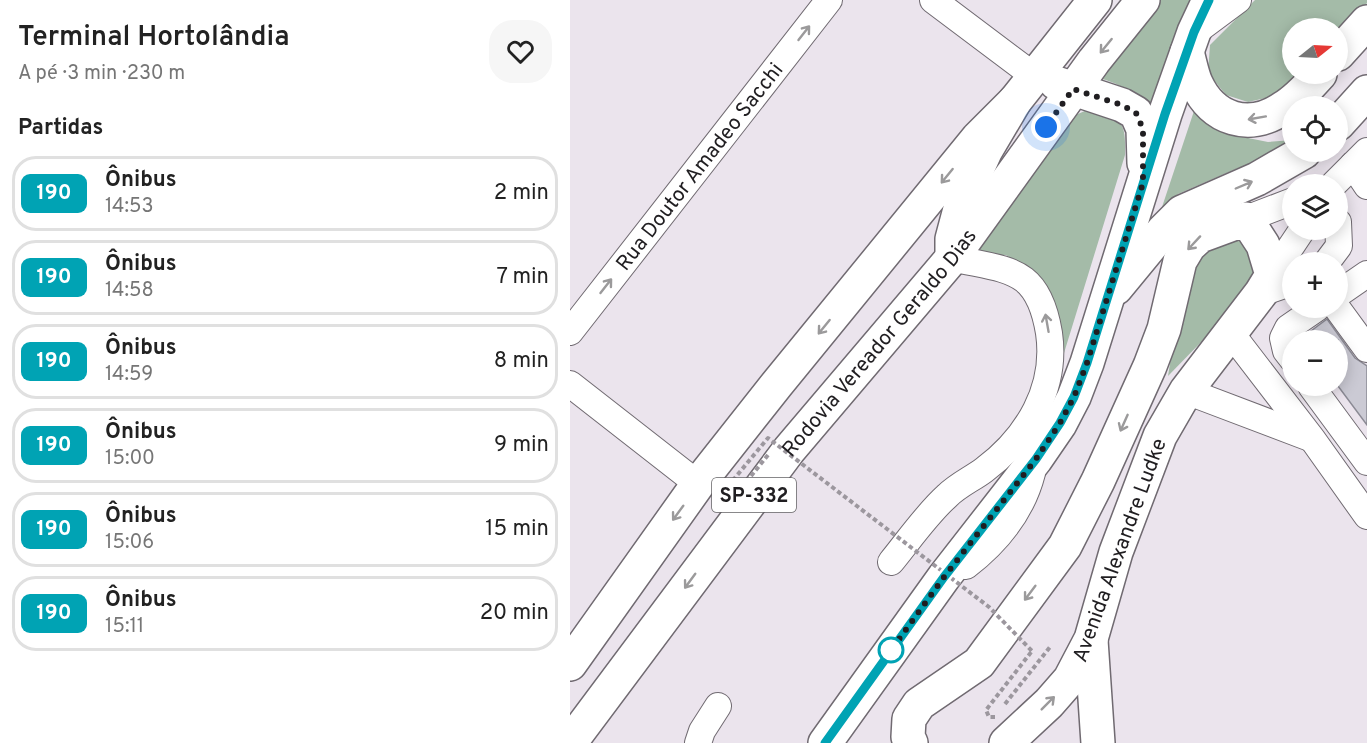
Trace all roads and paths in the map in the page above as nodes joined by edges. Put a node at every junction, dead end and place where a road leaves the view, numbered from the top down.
1 (829, 0) edge
2 (933, 0) edge
3 (1095, 0) edge
4 (1143, 0) edge
5 (1209, 0) edge
6 (1238, 0) edge
7 (1367, 22) edge
8 (1191, 42) junction
9 (1348, 43) edge
10 (1034, 76) junction
11 (1311, 84) edge
12 (1073, 89) junction
13 (1367, 92) edge
14 (1015, 101) junction
15 (1348, 115) edge
16 (1360, 158) edge
17 (1287, 162) edge
18 (1344, 174) edge
19 (1143, 183) junction
20 (1367, 186) edge
21 (1282, 205) edge
22 (1246, 219) junction
23 (1297, 240) edge
24 (952, 258) junction
25 (1367, 274) edge
26 (1275, 283) edge
27 (1348, 287) edge
28 (1106, 301) junction
29 (1302, 318) edge
30 (1344, 318) edge
31 (1287, 330) edge
32 (570, 332) edge
33 (1230, 332) junction
34 (1367, 349) edge
35 (1087, 363) junction
36 (1048, 381) junction
37 (570, 384) edge
38 (1186, 391) junction
39 (1318, 396) edge
40 (1312, 440) junction
41 (768, 455) dead end
42 (1367, 462) edge
43 (698, 484) junction
44 (1367, 516) edge
45 (891, 562) dead end
46 (1091, 639) junction
47 (1050, 647) dead end
48 (570, 664) edge
49 (717, 706) dead end
50 (570, 743) edge
51 (698, 743) edge
52 (825, 743) edge
53 (912, 743) edge
54 (1006, 743) edge
55 (1098, 743) edge

32 -> 1 street, Rua Doutor Amadeo Sacchi
2 - 10 street
3 - 10 main road
4 -> 12 main road, Rodovia Vereador Geraldo Dias / SP-332
5 - 8 main road
6 - 8 street
7 - 9 main road
11 -> 8 main road
8 - 19 main road
10 - 12 main road
10 - 14 main road
12 - 19 main road
12 - 24 main road, Rodovia Vereador Geraldo Dias / SP-332
13 - 15 main road
14 - 24 main road
14 -> 43 main road
16 - 18 street
16 - 20 street
28 -> 17 main road
19 - 28 main road
21 - 22 street
22 - 26 main road
22 -> 53 main road
23 - 26 street, Avenida Alexandre Ludke
36 -> 24 street
24 -> 50 main road, Rodovia Vereador Geraldo Dias / SP-332
25 - 27 street
26 - 33 main road, Avenida Alexandre Ludke
28 - 35 main road
29 - 31 street
30 - 34 street
33 - 38 main road, Avenida Alexandre Ludke
33 - 40 street
35 - 36 street
35 - 52 main road
36 - 45 street
37 - 43 street
38 - 40 street
38 - 46 main road, Avenida Alexandre Ludke
39 - 42 street
40 - 44 street
41 - 47 path, bridge
43 -> 48 main road
54 -> 46 main road, Avenida Alexandre Ludke
46 - 55 main road
49 - 51 street

